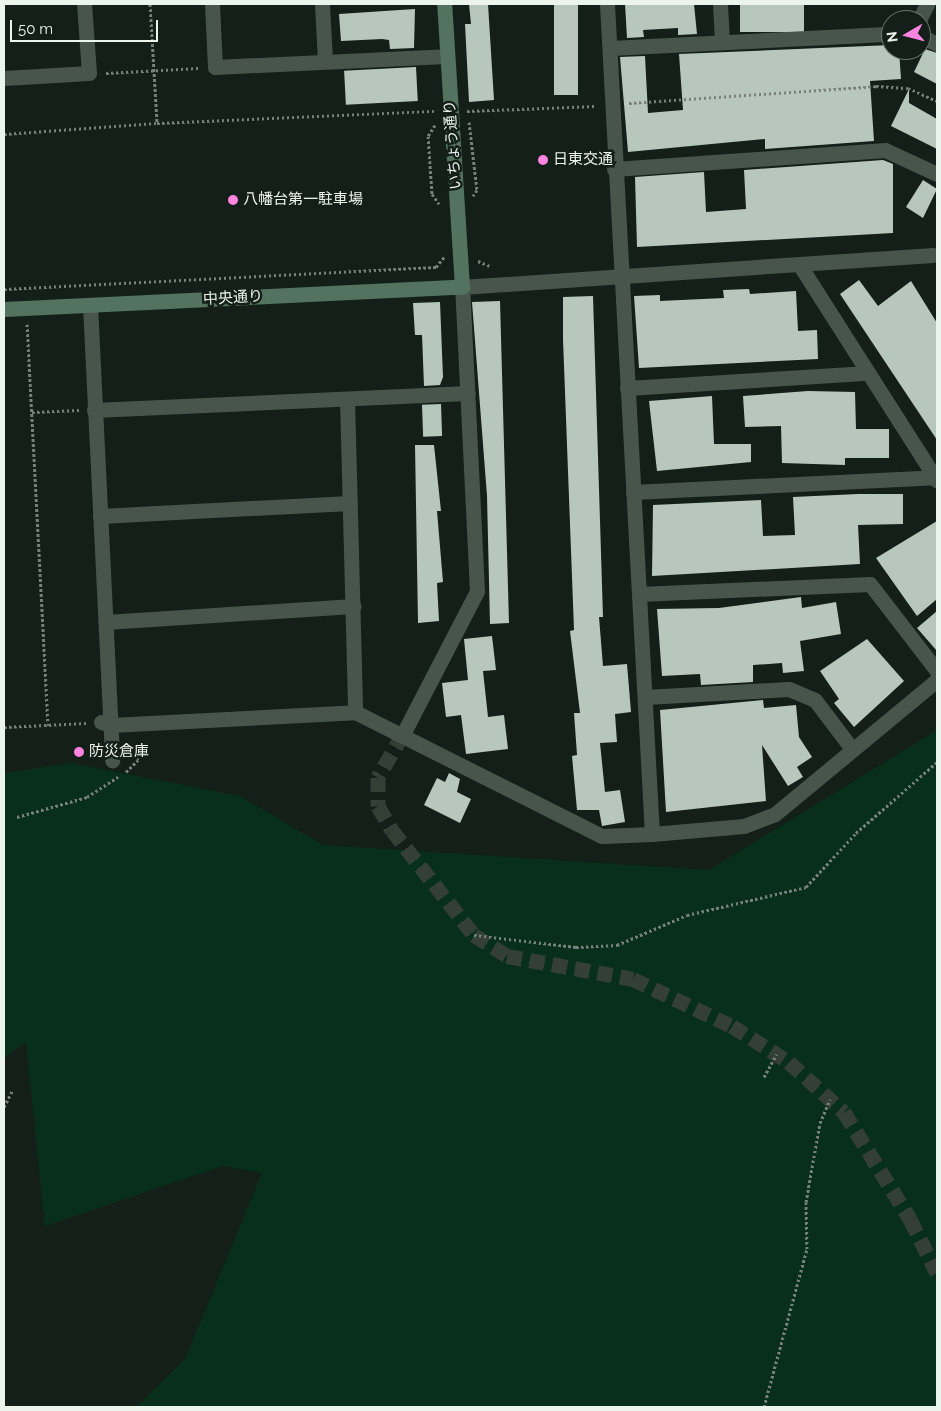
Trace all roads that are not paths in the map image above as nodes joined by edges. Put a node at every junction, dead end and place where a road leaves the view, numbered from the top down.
1 (84, 4) edge
2 (212, 4) edge
3 (322, 4) edge
4 (444, 4) edge
5 (607, 4) edge
6 (720, 4) edge
7 (881, 34) edge
8 (722, 42) junction
9 (610, 48) junction
10 (446, 56) junction
11 (325, 61) junction
12 (4, 78) edge
13 (614, 169) junction
14 (937, 174) edge
15 (936, 254) edge
16 (799, 264) junction
17 (620, 278) junction
18 (462, 287) junction
19 (90, 305) junction
20 (4, 309) edge
21 (868, 373) junction
22 (627, 388) junction
23 (468, 393) junction
24 (347, 399) junction
25 (94, 410) junction
26 (936, 479) edge
27 (633, 492) junction
28 (350, 503) junction
29 (100, 516) junction
30 (639, 594) junction
31 (353, 606) junction
32 (106, 622) junction
33 (937, 671) edge
34 (937, 680) edge
35 (644, 698) junction
36 (356, 712) junction
37 (106, 724) junction
38 (403, 734) junction
39 (852, 749) junction
40 (112, 760) dead end
41 (652, 834) junction

1 - 12 street
2 - 11 street
3 - 11 street
4 - 10 street, いちょう通り
5 - 9 street
6 - 8 street
7 - 8 street
8 - 9 street
9 - 13 street
10 - 11 street
10 - 18 street, いちょう通り
13 - 14 street
13 - 17 street
15 - 16 street
16 - 17 street
16 - 21 street
17 - 18 street
17 - 22 street
18 - 19 street, 中央通り
18 - 23 street
19 - 20 street, 中央通り
19 - 25 street
21 - 22 street
21 - 26 street
22 - 27 street
23 - 24 street
23 - 38 street
24 - 25 street
24 - 28 street
25 - 29 street
26 - 27 street
27 - 30 street
28 - 29 street
28 - 31 street
29 - 32 street
30 - 33 street
30 - 35 street
31 - 32 street
31 - 36 street
32 - 37 street
34 - 39 street
35 - 39 street
35 - 41 street
36 - 37 street
36 - 38 street
37 - 40 street
38 - 41 street
39 - 41 street

